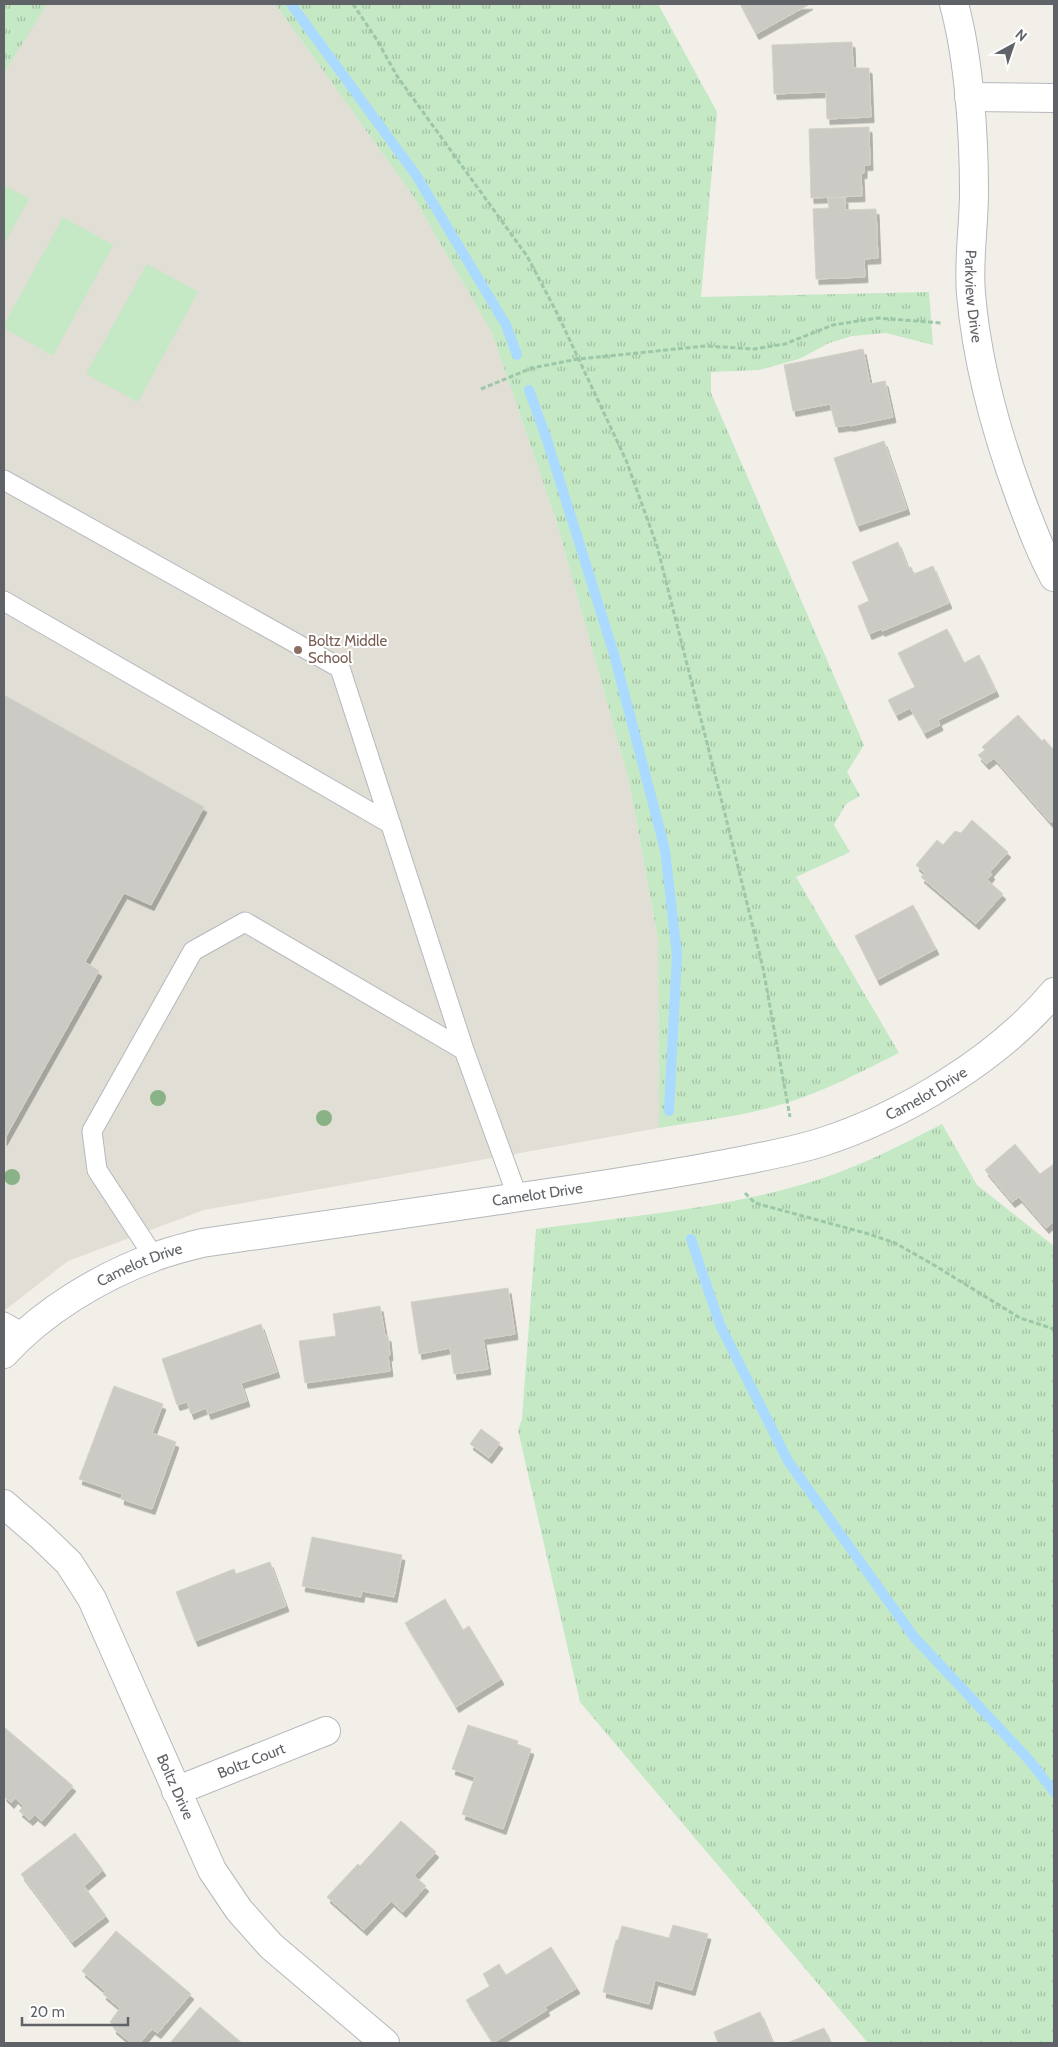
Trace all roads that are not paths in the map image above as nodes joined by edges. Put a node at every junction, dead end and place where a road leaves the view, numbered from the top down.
1 (954, 4) edge
2 (969, 97) junction
3 (1054, 98) edge
4 (4, 480) edge
5 (1054, 577) edge
6 (4, 602) edge
7 (391, 824) junction
8 (1054, 992) edge
9 (464, 1050) junction
10 (518, 1198) junction
11 (154, 1257) junction
12 (14, 1328) edge
13 (4, 1354) edge
14 (4, 1504) edge
15 (326, 1731) dead end
16 (176, 1791) junction
17 (385, 2043) edge

1 - 2 street, Parkview Drive
2 - 3 street
2 - 5 street, Parkview Drive
4 - 7 lane
6 - 7 lane
7 - 9 lane
8 - 10 street, Camelot Drive
9 - 10 lane
9 - 11 lane
10 - 11 street, Camelot Drive
11 - 12 street, Camelot Drive
12 - 13 street, Camelot Drive
14 - 16 street, Boltz Drive
15 - 16 street, Boltz Court
16 - 17 street, Boltz Drive

